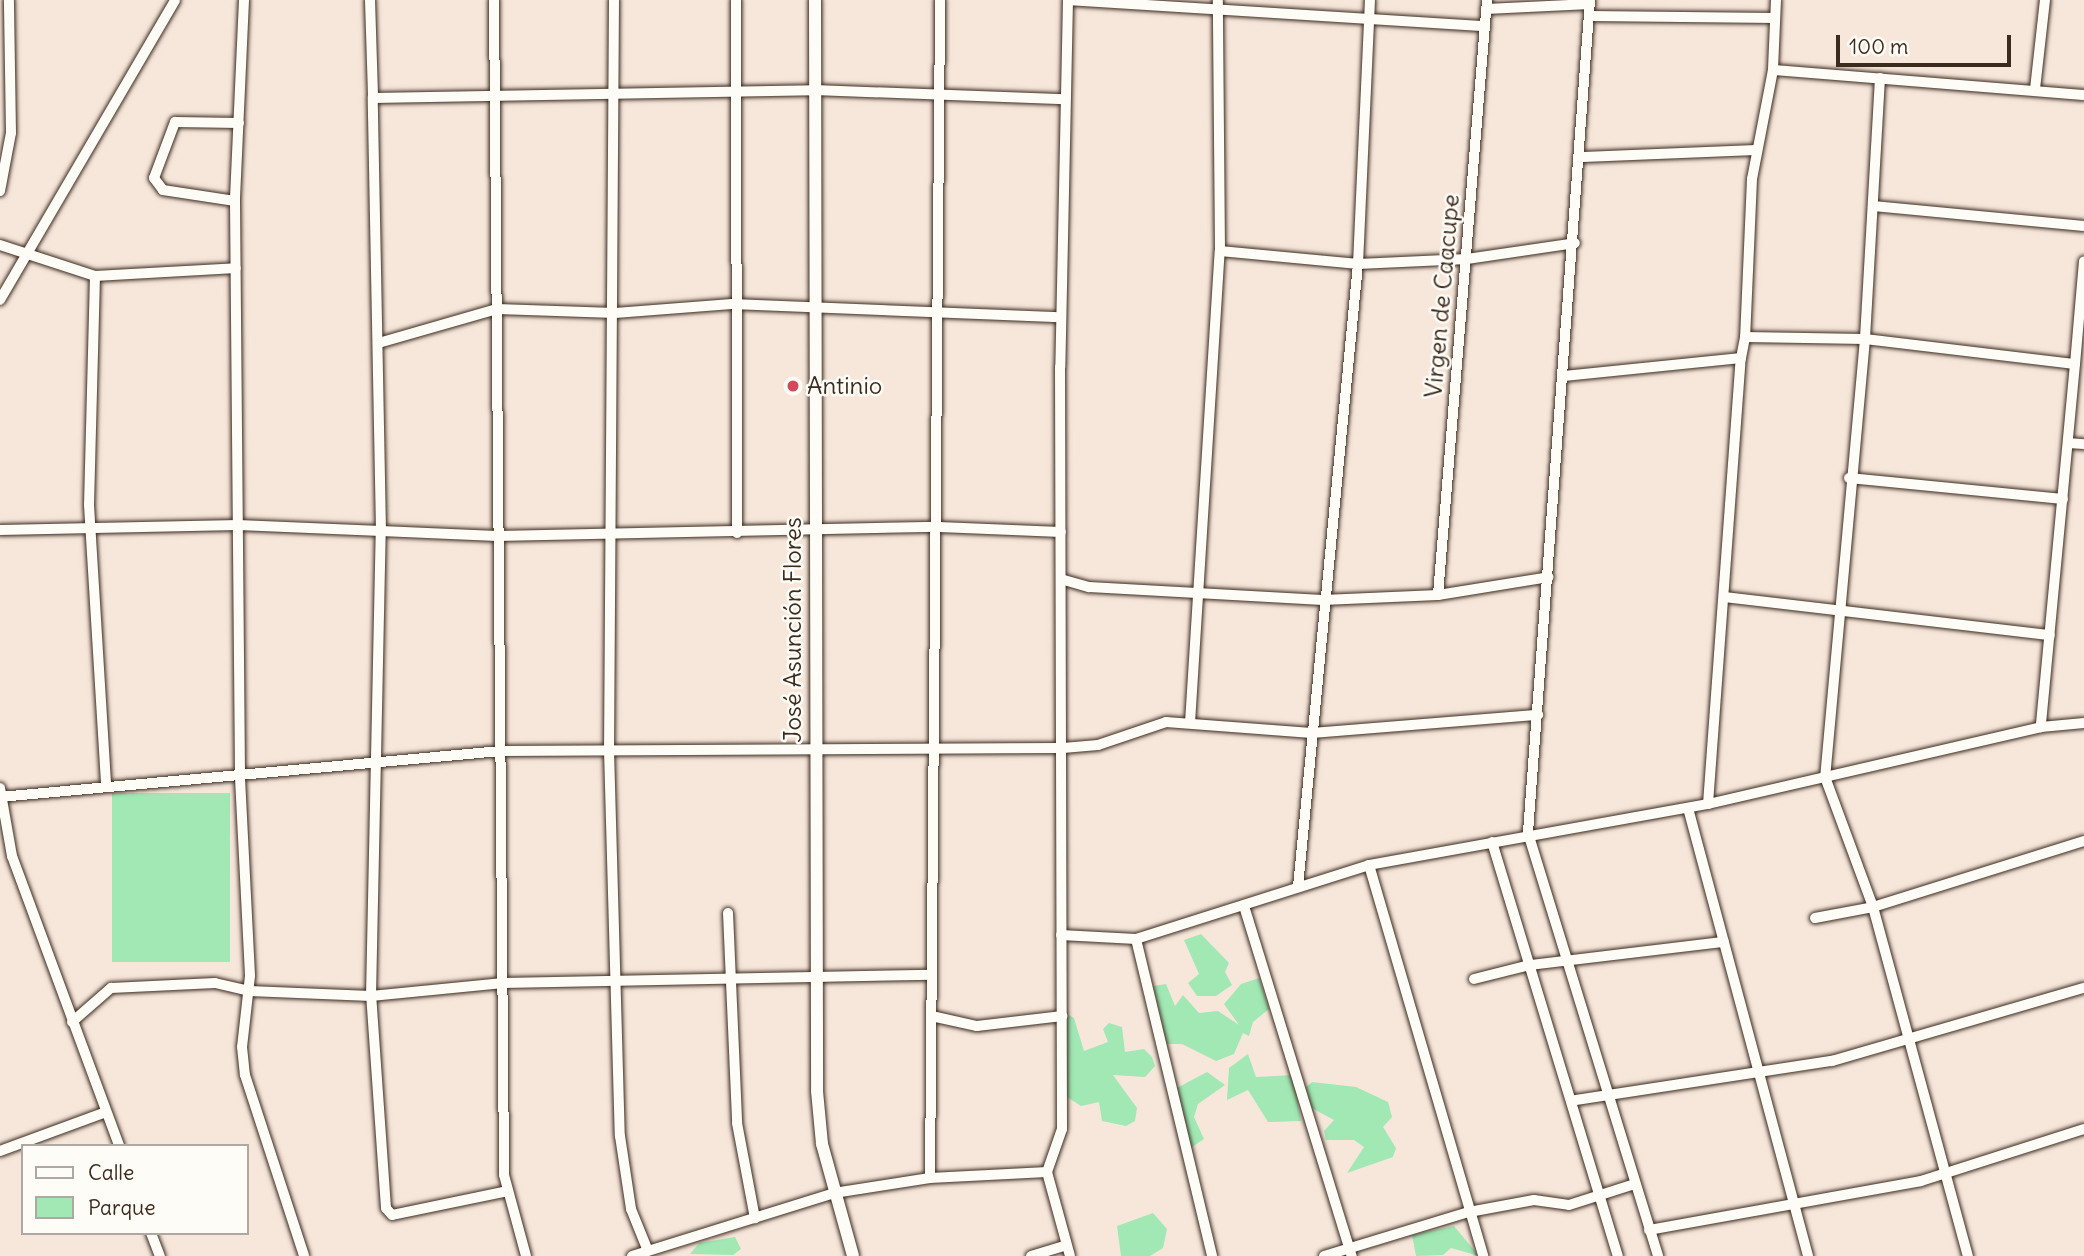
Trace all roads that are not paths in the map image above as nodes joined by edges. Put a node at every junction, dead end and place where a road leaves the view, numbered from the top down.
1 (9, 0) edge
2 (175, 0) edge
3 (244, 0) edge
4 (370, 0) edge
5 (494, 0) edge
6 (614, 0) edge
7 (736, 0) edge
8 (815, 0) edge
9 (940, 0) edge
10 (1370, 0) edge
11 (1776, 0) edge
12 (2045, 0) edge
13 (1590, 2) edge
14 (1486, 4) edge
15 (1218, 5) edge
16 (1590, 16) junction
17 (1775, 18) junction
18 (1368, 19) junction
19 (1484, 26) junction
20 (1773, 70) junction
21 (1880, 78) junction
22 (2035, 89) junction
23 (733, 90) junction
24 (814, 90) junction
25 (612, 91) junction
26 (938, 94) junction
27 (2084, 95) edge
28 (373, 98) junction
29 (492, 99) junction
30 (1065, 99) junction
31 (239, 123) junction
32 (1757, 150) junction
33 (1582, 157) junction
34 (0, 191) edge
35 (235, 201) junction
36 (1873, 206) junction
37 (2084, 226) edge
38 (1575, 243) junction
39 (0, 245) edge
40 (1220, 251) junction
41 (27, 253) junction
42 (1466, 259) junction
43 (2084, 261) edge
44 (1358, 264) junction
45 (236, 268) junction
46 (95, 276) junction
47 (0, 300) edge
48 (732, 304) junction
49 (497, 309) junction
50 (813, 311) junction
51 (935, 311) junction
52 (615, 313) junction
53 (1060, 317) junction
54 (1745, 337) junction
55 (1865, 339) junction
56 (382, 342) junction
57 (1741, 358) junction
58 (2075, 364) junction
59 (1564, 376) junction
60 (2068, 443) junction
61 (2084, 444) edge
62 (1849, 478) junction
63 (2063, 499) junction
64 (238, 525) junction
65 (939, 527) junction
66 (0, 530) edge
67 (382, 531) junction
68 (91, 532) junction
69 (815, 532) junction
70 (607, 533) junction
71 (737, 533) junction
72 (1061, 533) junction
73 (497, 536) junction
74 (1549, 577) junction
75 (1064, 580) junction
76 (1196, 590) junction
77 (1438, 595) junction
78 (1725, 597) junction
79 (1323, 600) junction
80 (1839, 613) junction
81 (2050, 635) junction
82 (1538, 715) junction
83 (1190, 723) junction
84 (2084, 723) edge
85 (2041, 727) junction
86 (1312, 733) junction
87 (813, 748) junction
88 (937, 748) junction
89 (1063, 748) junction
90 (609, 750) junction
91 (501, 751) junction
92 (378, 764) junction
93 (1825, 776) junction
94 (240, 778) junction
95 (107, 785) junction
96 (1, 794) edge
97 (1708, 804) junction
98 (1688, 807) junction
99 (1528, 834) junction
100 (2084, 841) edge
101 (1492, 842) junction
102 (1370, 865) junction
103 (1298, 887) junction
104 (1244, 906) junction
105 (1873, 907) junction
106 (728, 913) dead end
107 (1815, 918) dead end
108 (1061, 935) junction
109 (1136, 939) junction
110 (1724, 942) junction
111 (1567, 961) junction
112 (1530, 965) junction
113 (932, 975) junction
114 (817, 976) junction
115 (729, 978) junction
116 (1474, 979) dead end
117 (616, 980) junction
118 (503, 983) junction
119 (2084, 988) edge
120 (249, 991) junction
121 (371, 996) junction
122 (1062, 1016) junction
123 (936, 1017) junction
124 (72, 1022) junction
125 (1911, 1040) junction
126 (1759, 1072) junction
127 (1608, 1094) junction
128 (1576, 1100) junction
129 (106, 1112) junction
130 (2084, 1129) edge
131 (118, 1144) edge
132 (0, 1151) edge
133 (1047, 1172) junction
134 (1943, 1172) junction
135 (930, 1178) junction
136 (1635, 1184) junction
137 (508, 1191) junction
138 (834, 1193) junction
139 (1599, 1196) junction
140 (1794, 1204) junction
141 (1469, 1212) junction
142 (755, 1218) junction
143 (1649, 1230) junction
144 (152, 1235) edge
145 (1066, 1245) junction
146 (648, 1251) junction
147 (1351, 1251) edge
148 (160, 1256) edge
149 (304, 1256) edge
150 (526, 1256) edge
151 (632, 1256) edge
152 (853, 1256) edge
153 (1031, 1256) edge
154 (1070, 1256) edge
155 (1212, 1256) edge
156 (1324, 1256) edge
157 (1483, 1256) edge
158 (1618, 1256) edge
159 (1658, 1256) edge
160 (1808, 1256) edge
161 (1968, 1256) edge

1 - 34 street
2 - 41 street
3 - 31 street
4 - 28 street
5 - 29 street
6 - 25 street
7 - 23 street
8 - 24 street, José Asunción Flores
9 - 26 street
10 - 18 street
11 - 17 street
12 - 22 street
13 - 14 street
13 - 16 street
14 - 19 street, Virgen de Caacupe
15 - 18 street
15 - 30 street
15 - 40 street
16 - 17 street
16 - 33 street
17 - 20 street
18 - 19 street
18 - 44 street
19 - 42 street, Virgen de Caacupe
20 - 21 street
20 - 32 street
21 - 22 street
21 - 36 street
22 - 27 street
23 - 24 street
23 - 25 street
23 - 48 street
24 - 26 street
24 - 50 street, José Asunción Flores
25 - 29 street
25 - 52 street
26 - 30 street
26 - 51 street
28 - 29 street
28 - 56 street
29 - 49 street
30 - 53 street
31 - 35 street
31 - 35 street
32 - 33 street
32 - 54 street
33 - 38 street
35 - 45 street
36 - 37 street
36 - 55 street
38 - 42 street
38 - 59 street
39 - 41 street
40 - 44 street
40 - 76 street
41 - 46 street
41 - 47 street
42 - 44 street
42 - 77 street, Virgen de Caacupe
43 - 58 street
44 - 79 street
45 - 46 street
45 - 64 street
46 - 68 street
48 - 50 street
48 - 52 street
48 - 71 street
49 - 52 street
49 - 56 street
49 - 73 street
50 - 51 street
50 - 69 street, José Asunción Flores
51 - 53 street
51 - 65 street
52 - 70 street
53 - 72 street
54 - 55 street
54 - 57 street
55 - 58 street
55 - 62 street
56 - 67 street
57 - 59 street
57 - 78 street
58 - 60 street
59 - 74 street
60 - 61 street
60 - 63 street
62 - 63 street
62 - 80 street
63 - 81 street
64 - 67 street
64 - 68 street
64 - 94 street
65 - 69 street
65 - 72 street
65 - 88 street
66 - 68 street
67 - 73 street
67 - 92 street
68 - 95 street
69 - 71 street
69 - 87 street, José Asunción Flores
70 - 71 street
70 - 73 street
70 - 90 street
72 - 75 street
73 - 91 street
74 - 77 street
74 - 82 street
75 - 76 street
75 - 89 street
76 - 79 street
76 - 83 street
77 - 79 street
78 - 80 street
78 - 97 street
79 - 86 street
80 - 81 street
80 - 93 street
81 - 85 street
82 - 86 street
82 - 99 street
83 - 86 street
83 - 89 street
84 - 85 street
85 - 93 street
86 - 103 street
87 - 88 street
87 - 90 street
87 - 114 street, José Asunción Flores
88 - 89 street
88 - 113 street
89 - 108 street
90 - 91 street
90 - 117 street
91 - 92 street
91 - 118 street
92 - 94 street
92 - 121 street
93 - 97 street
93 - 105 street
94 - 95 street
94 - 120 street
95 - 96 street
96 - 124 street
97 - 98 street
98 - 99 street
98 - 110 street
99 - 101 street
99 - 111 street
100 - 105 street
101 - 102 street
101 - 112 street
102 - 103 street
102 - 141 street
103 - 104 street
104 - 109 street
104 - 147 street
105 - 107 street
105 - 125 street
106 - 115 street
108 - 109 street
108 - 122 street
109 - 155 street
110 - 111 street
110 - 126 street
111 - 112 street
111 - 127 street
112 - 116 street
112 - 128 street
113 - 114 street
113 - 123 street
114 - 115 street
114 - 138 street, José Asunción Flores
115 - 117 street
115 - 142 street
117 - 118 street
117 - 146 street
118 - 121 street
118 - 137 street
119 - 125 street
120 - 121 street
120 - 124 street
120 - 149 street
121 - 137 street
122 - 123 street
122 - 133 street
123 - 135 street
124 - 129 street
125 - 126 street
125 - 134 street
126 - 127 street
126 - 140 street
127 - 128 street
127 - 136 street
128 - 139 street
129 - 131 street
129 - 132 street
130 - 134 street
133 - 135 street
133 - 145 street
134 - 140 street
134 - 161 street
135 - 138 street
136 - 139 street
136 - 143 street
137 - 150 street
138 - 142 street
138 - 152 street, José Asunción Flores
139 - 141 street
139 - 158 street
140 - 143 street
140 - 160 street
141 - 147 street
141 - 157 street
142 - 146 street
143 - 159 street
144 - 148 street
145 - 153 street
145 - 154 street
146 - 151 street
147 - 156 street

